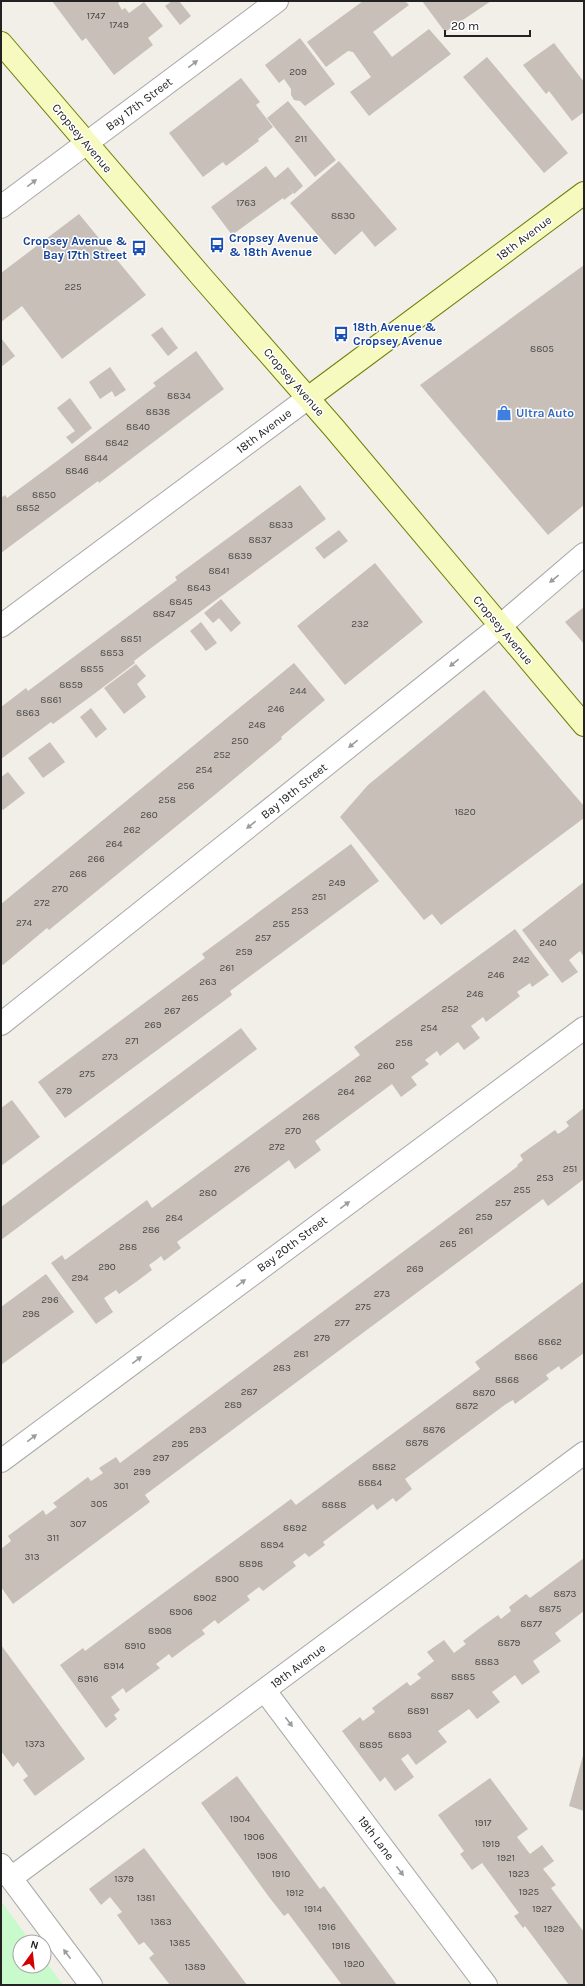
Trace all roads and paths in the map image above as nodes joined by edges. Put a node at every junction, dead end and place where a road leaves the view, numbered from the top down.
1 (277, 1) edge
2 (1, 43) edge
3 (86, 143) junction
4 (584, 193) edge
5 (1, 207) edge
6 (308, 398) junction
7 (584, 554) edge
8 (1, 626) edge
9 (500, 626) junction
10 (584, 725) edge
11 (1, 1024) edge
12 (584, 1028) edge
13 (584, 1453) edge
14 (1, 1461) edge
15 (265, 1691) junction
16 (6, 1872) edge
17 (91, 1985) edge
18 (486, 1985) edge

3 -> 1 street, Bay 17th Street
2 - 3 main road, Cropsey Avenue
5 -> 3 street, Bay 17th Street
3 - 6 main road, Cropsey Avenue
4 - 6 main road, 18th Avenue
6 - 8 street, 18th Avenue
6 - 9 main road, Cropsey Avenue
7 -> 9 street, Bay 19th Street
9 - 10 main road, Cropsey Avenue
9 -> 11 street, Bay 19th Street
14 -> 12 street, Bay 20th Street
13 - 15 street, 19th Avenue
15 - 16 street, 19th Avenue
15 -> 18 street, 19th Lane
17 -> 16 street

